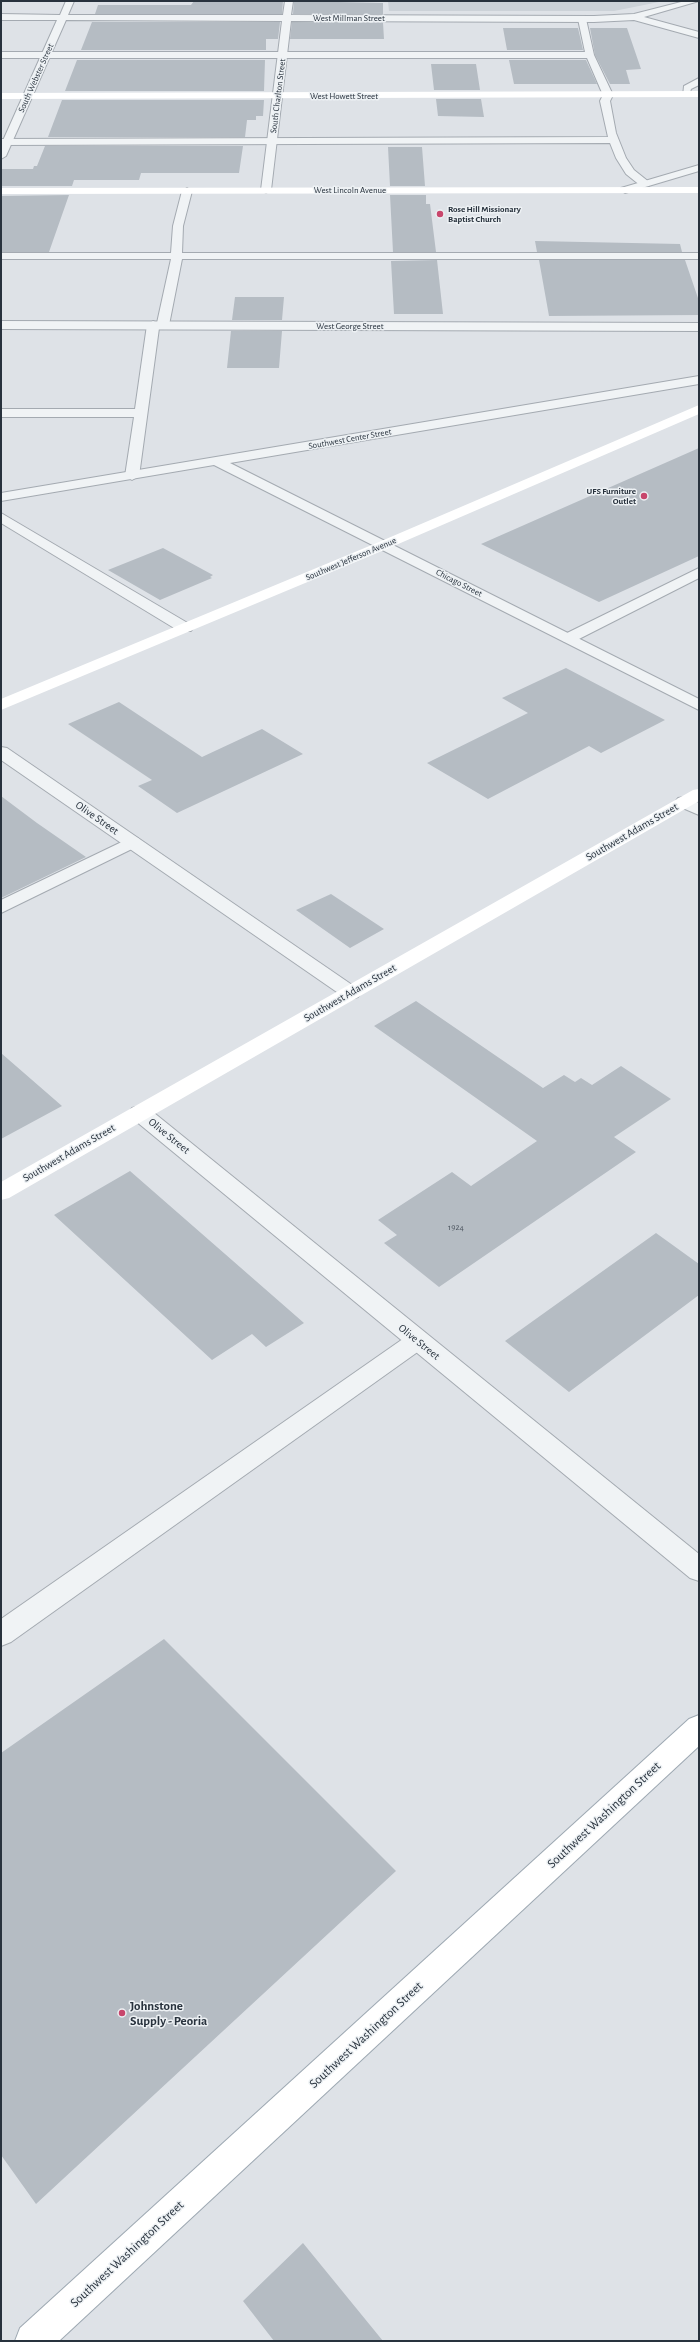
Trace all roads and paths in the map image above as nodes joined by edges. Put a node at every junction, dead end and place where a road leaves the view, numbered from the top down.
1 (70, 1) edge
2 (289, 1) edge
3 (695, 1) edge
4 (1, 17) edge
5 (63, 17) junction
6 (634, 17) junction
7 (287, 18) junction
8 (582, 19) junction
9 (699, 35) edge
10 (1, 55) edge
11 (46, 55) junction
12 (283, 55) junction
13 (590, 56) junction
14 (699, 81) edge
15 (686, 94) junction
16 (699, 94) edge
17 (608, 95) junction
18 (1, 96) edge
19 (28, 96) junction
20 (278, 96) junction
21 (614, 140) junction
22 (4, 142) edge
23 (272, 143) junction
24 (1, 156) edge
25 (699, 168) edge
26 (645, 184) junction
27 (187, 190) junction
28 (266, 190) junction
29 (625, 190) junction
30 (699, 190) edge
31 (1, 191) edge
32 (177, 255) junction
33 (1, 256) edge
34 (699, 256) edge
35 (1, 325) edge
36 (158, 325) junction
37 (699, 328) edge
38 (699, 380) edge
39 (699, 409) edge
40 (1, 413) edge
41 (140, 413) junction
42 (218, 462) junction
43 (132, 476) junction
44 (1, 497) edge
45 (1, 517) edge
46 (384, 545) junction
47 (699, 572) edge
48 (185, 628) junction
49 (570, 638) junction
50 (1, 705) edge
51 (699, 705) edge
52 (1, 752) edge
53 (694, 802) edge
54 (132, 842) junction
55 (1, 907) edge
56 (351, 994) junction
57 (140, 1113) junction
58 (1, 1192) edge
59 (418, 1340) junction
60 (699, 1570) edge
61 (1, 1634) edge
62 (699, 1728) edge
63 (33, 2341) edge

1 - 5 street, South Webster Street
2 - 7 street, South Charlton Street
3 - 6 street, West Millman Street
4 - 5 street, West Millman Street
5 - 7 street, West Millman Street
5 - 11 street, South Webster Street
6 - 8 street, West Millman Street
6 - 9 street
7 - 8 street, West Millman Street
7 - 12 street, South Charlton Street
8 - 13 street
10 - 11 street
11 - 12 street
11 - 19 street, South Webster Street
12 - 13 street
12 - 20 street, South Charlton Street
13 - 17 street
14 - 15 street
15 - 16 main road, West Howett Street
15 - 17 main road, West Howett Street
17 - 20 main road, West Howett Street
17 - 21 street
18 - 19 main road, West Howett Street
19 - 20 main road, West Howett Street
19 - 22 street, South Webster Street
20 - 23 street, South Charlton Street
21 - 23 street
21 - 26 street
22 - 23 street
22 - 24 street, South Webster Street
23 - 28 street, South Charlton Street
25 - 26 street
26 - 29 street
27 - 28 main road, West Lincoln Avenue
27 - 31 main road, West Lincoln Avenue
27 - 32 street
28 - 29 main road, West Lincoln Avenue
29 - 30 main road, West Lincoln Avenue
32 - 33 street
32 - 34 street
32 - 36 street
35 - 36 street, West George Street
36 - 37 street, West George Street
36 - 41 street
38 - 42 street, Southwest Center Street
39 - 46 main road, Southwest Jefferson Avenue
40 - 41 street
41 - 43 street
42 - 43 street, Southwest Center Street
42 - 46 street, Chicago Street
43 - 44 street, Southwest Center Street
45 - 48 street
46 - 48 main road, Southwest Jefferson Avenue
46 - 49 street, Chicago Street
47 - 49 street
48 - 50 main road, Southwest Jefferson Avenue
49 - 51 street, Chicago Street
52 - 54 street, Olive Street
53 - 56 main road, Southwest Adams Street
54 - 55 street
54 - 56 street, Olive Street
56 - 57 main road, Southwest Adams Street
57 - 58 main road, Southwest Adams Street
57 - 59 street, Olive Street
59 - 60 street, Olive Street
59 - 61 street
62 - 63 main road, Southwest Washington Street

